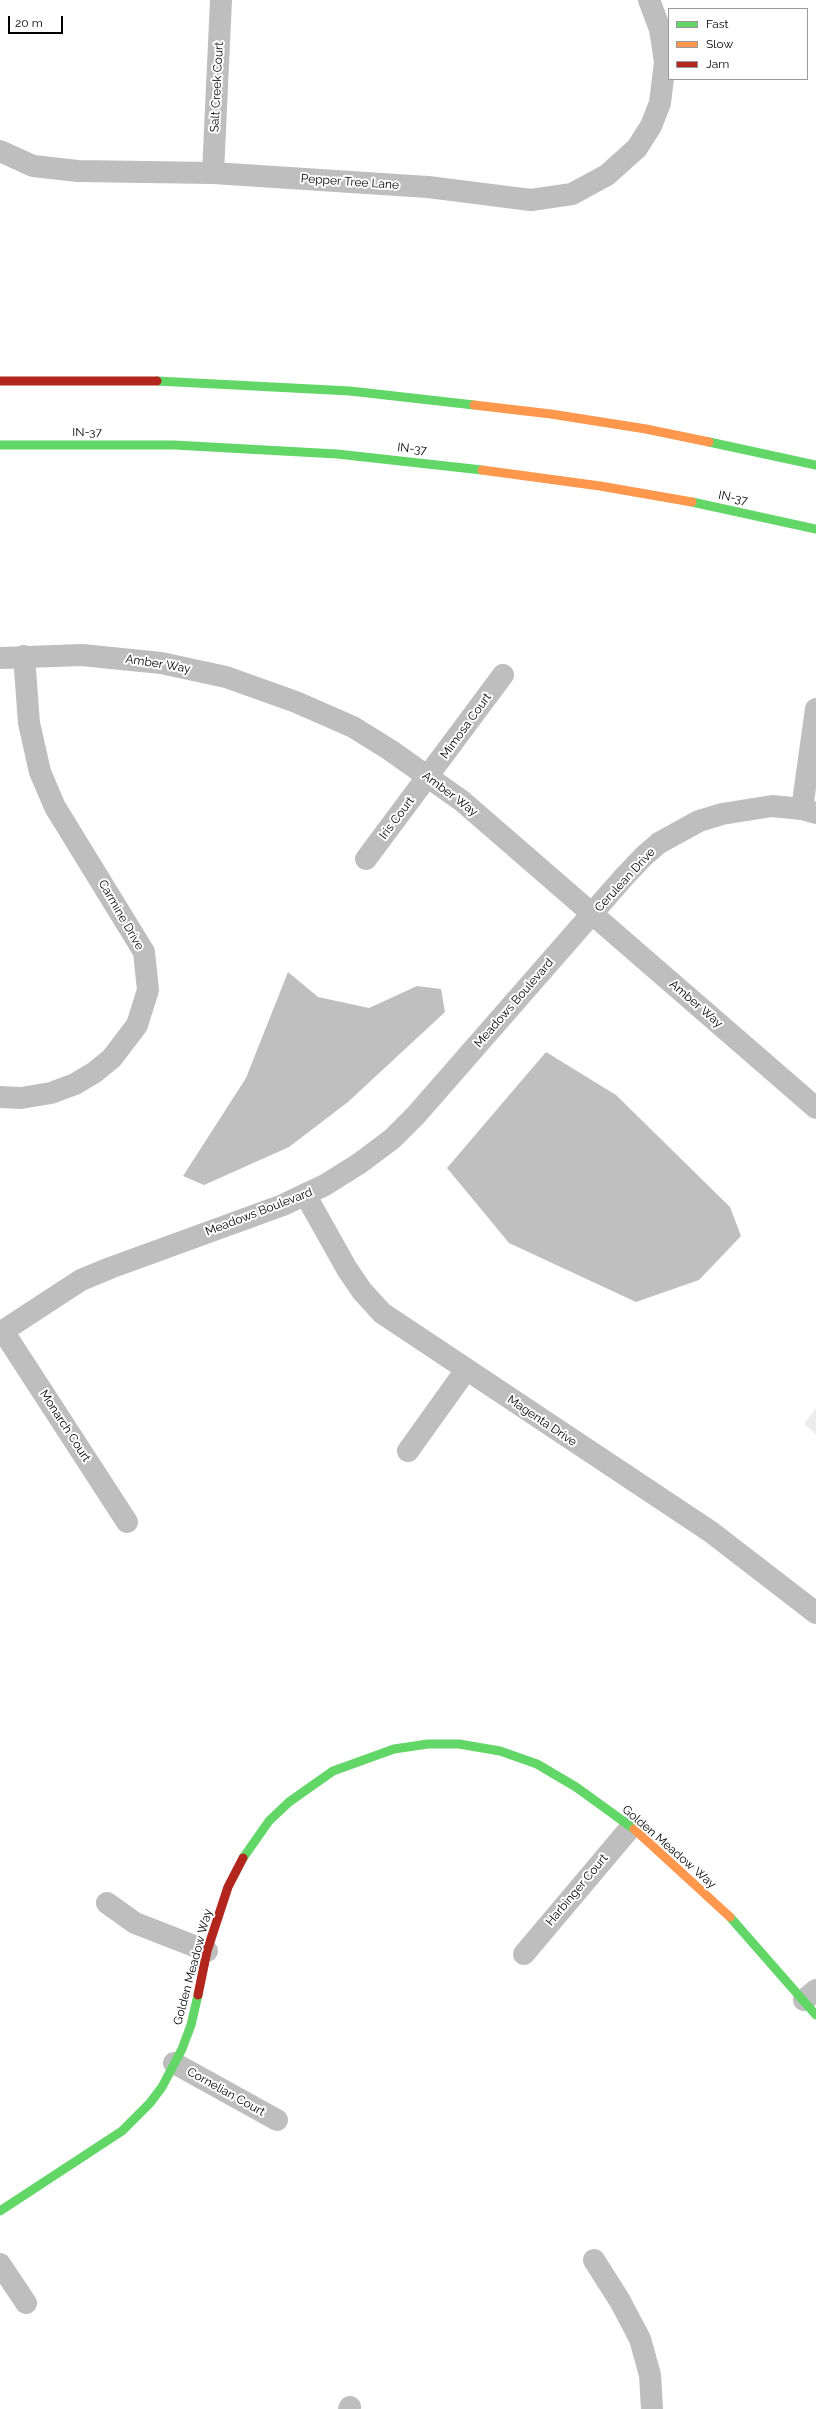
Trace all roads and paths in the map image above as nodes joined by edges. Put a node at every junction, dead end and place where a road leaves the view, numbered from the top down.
1 (221, 0) edge
2 (649, 0) edge
3 (0, 151) edge
4 (213, 173) junction
5 (0, 381) edge
6 (0, 445) edge
7 (816, 465) edge
8 (816, 529) edge
9 (24, 656) junction
10 (0, 658) edge
11 (503, 676) dead end
12 (816, 709) edge
13 (428, 777) junction
14 (809, 811) edge
15 (366, 859) dead end
16 (593, 914) junction
17 (0, 1097) edge
18 (816, 1108) edge
19 (306, 1194) junction
20 (2, 1332) edge
21 (466, 1370) junction
22 (408, 1451) dead end
23 (127, 1522) dead end
24 (816, 1613) edge
25 (631, 1827) junction
26 (107, 1902) dead end
27 (207, 1951) junction
28 (524, 1954) dead end
29 (812, 2001) edge
30 (174, 2063) junction
31 (277, 2120) dead end
32 (0, 2211) edge
33 (594, 2260) dead end
34 (0, 2264) edge
35 (26, 2303) dead end
36 (652, 2409) edge

1 - 4 street, Salt Creek Court
2 - 4 street, Pepper Tree Lane
3 - 4 street, Pepper Tree Lane
5 - 7 main road
6 - 8 main road, IN-37
9 - 10 street, Amber Way
9 - 13 street, Amber Way
9 - 17 street, Carmine Drive
11 - 13 street, Mimosa Court
12 - 14 street
13 - 15 street, Iris Court
13 - 16 street, Amber Way
14 - 16 street, Cerulean Drive
16 - 18 street, Amber Way
16 - 19 street, Meadows Boulevard
19 - 20 street, Meadows Boulevard
19 - 21 street, Magenta Drive
20 - 23 street, Monarch Court
21 - 22 street
21 - 24 street, Magenta Drive
25 - 27 main road, Golden Meadow Way
25 - 28 street, Harbinger Court
25 - 29 main road, Golden Meadow Way
26 - 27 street
27 - 30 main road, Golden Meadow Way
30 - 31 street, Cornelian Court
30 - 32 main road, Golden Meadow Way
33 - 36 street
34 - 35 street

